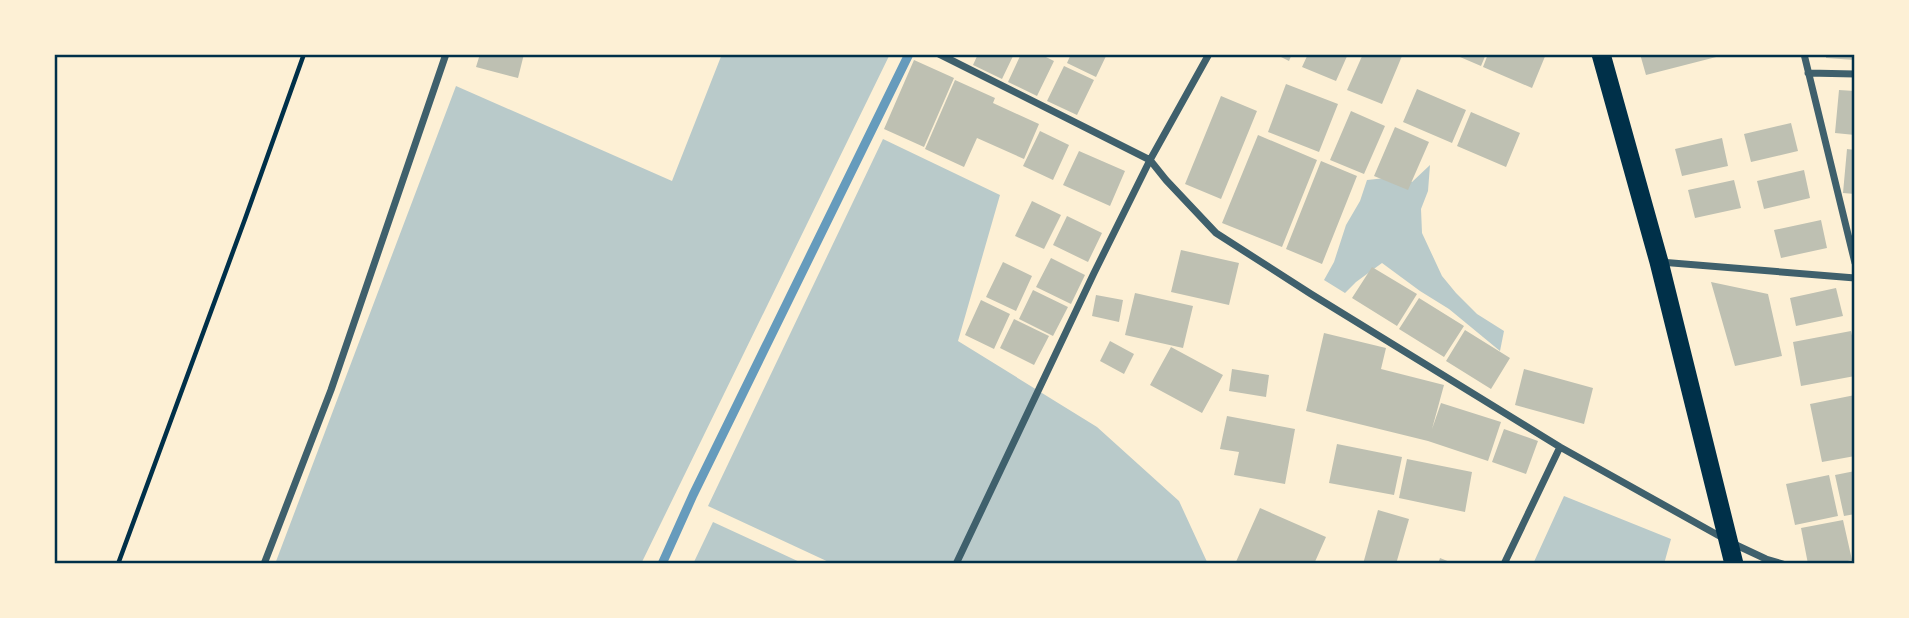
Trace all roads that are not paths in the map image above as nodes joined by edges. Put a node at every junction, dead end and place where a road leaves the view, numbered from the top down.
1 (446, 54) edge
2 (939, 54) edge
3 (1209, 54) edge
4 (1601, 54) edge
5 (1804, 54) edge
6 (1808, 73) junction
7 (1855, 74) edge
8 (1150, 160) junction
9 (1659, 262) junction
10 (1855, 263) edge
11 (1855, 278) edge
12 (1560, 447) junction
13 (1730, 542) junction
14 (1768, 561) edge
15 (264, 564) edge
16 (956, 564) edge
17 (1504, 564) edge
18 (1734, 564) edge
19 (1783, 564) edge

1 - 15 street
2 - 8 street
3 - 8 street
4 - 9 highway
5 - 6 street
6 - 7 street
6 - 10 street
8 - 12 street
8 - 16 street
9 - 11 street
9 - 13 highway
12 - 13 street
12 - 17 street
13 - 14 street
13 - 18 highway
14 - 19 street

